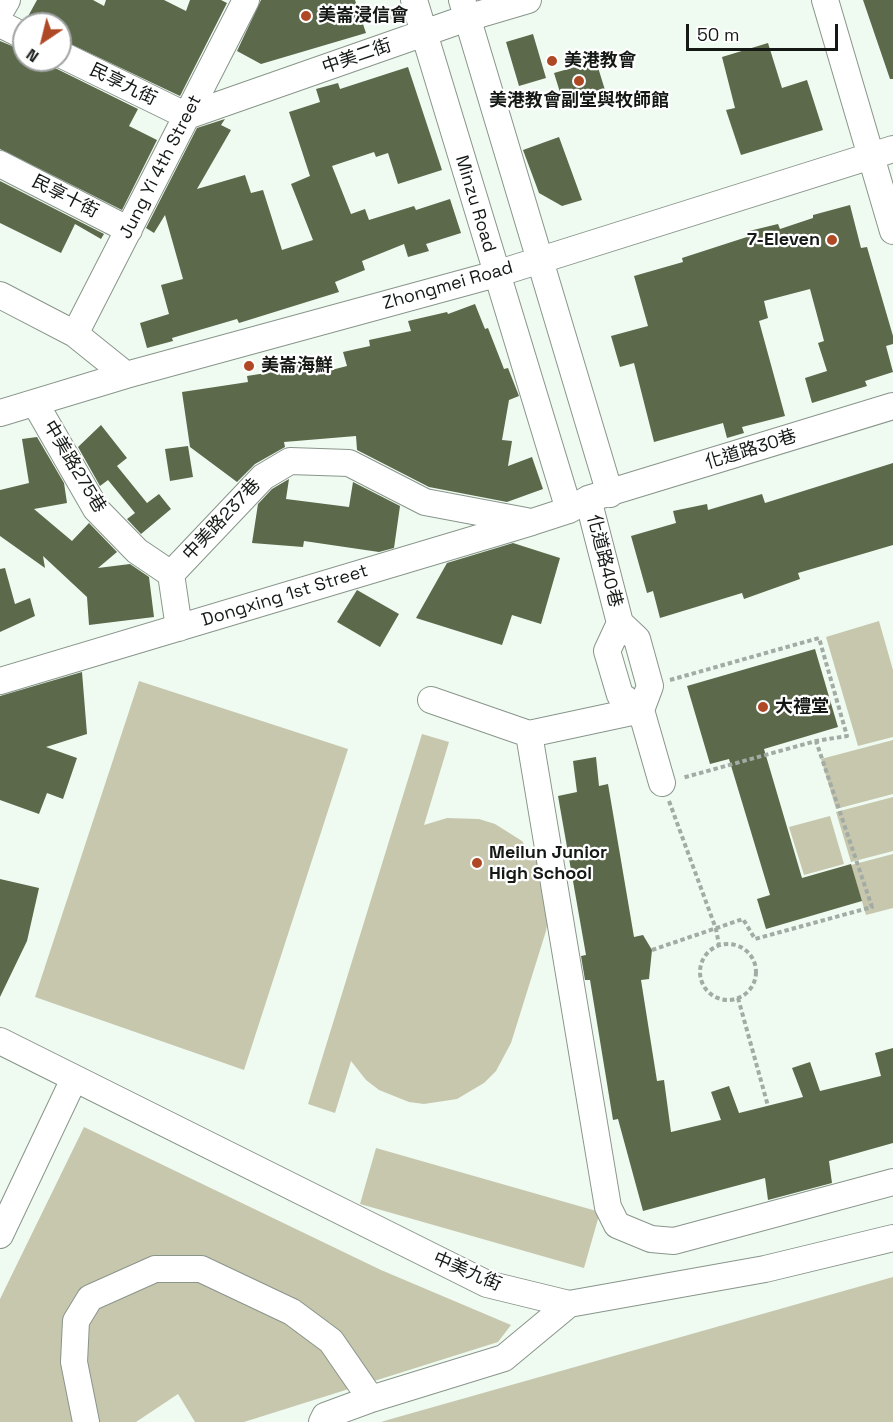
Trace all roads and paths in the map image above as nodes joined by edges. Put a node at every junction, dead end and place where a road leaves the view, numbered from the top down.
1 (7, 0) edge
2 (246, 0) edge
3 (528, 0) edge
4 (825, 0) edge
5 (405, 8) edge
6 (464, 9) edge
7 (0, 12) edge
8 (375, 22) dead end
9 (424, 33) junction
10 (72, 60) edge
11 (187, 116) junction
12 (881, 153) edge
13 (0, 164) edge
14 (129, 230) junction
15 (893, 231) edge
16 (540, 259) junction
17 (496, 274) junction
18 (0, 295) edge
19 (75, 334) junction
20 (126, 375) junction
21 (35, 403) junction
22 (893, 406) edge
23 (0, 413) edge
24 (589, 501) junction
25 (531, 522) junction
26 (171, 574) junction
27 (620, 623) junction
28 (179, 628) junction
29 (0, 681) edge
30 (650, 686) junction
31 (431, 700) dead end
32 (641, 710) junction
33 (529, 734) junction
34 (816, 741) junction
35 (662, 783) junction
36 (716, 929) junction
37 (719, 945) junction
38 (652, 950) dead end
39 (738, 998) junction
40 (0, 1041) edge
41 (74, 1079) junction
42 (768, 1106) dead end
43 (893, 1182) edge
44 (0, 1235) edge
45 (893, 1238) edge
46 (570, 1304) junction
47 (371, 1399) junction
48 (86, 1422) edge
49 (322, 1422) edge

1 - 7 street
2 - 11 street, Jung Yi 4th Street
3 - 6 street, 中美二街
4 - 12 street
5 - 8 path
5 - 9 street, Minzu Road
6 - 9 street, 中美二街
6 - 16 street
9 - 11 street, 中美二街
9 - 17 street, Minzu Road
10 - 11 street, 民享九街
11 - 14 street, Jung Yi 4th Street
12 - 15 street
12 - 16 street, Zhongmei Road
13 - 14 street, 民享十街
14 - 19 street, Jung Yi 4th Street
16 - 17 street, Zhongmei Road
16 - 24 street
17 - 20 street, Zhongmei Road
17 - 24 street, Minzu Road
18 - 19 street
19 - 20 street
20 - 21 street, Zhongmei Road
21 - 23 street, Zhongmei Road
21 - 26 street, 中美路275巷
22 - 24 street, 化道路30巷
24 - 25 street, Dongxing 1st Street
24 - 27 street, 化道路40巷
25 - 26 street, 中美路237巷
25 - 28 street, Dongxing 1st Street
26 - 28 street, 中美路237巷
27 - 30 street
27 - 32 street
28 - 29 street, Dongxing 1st Street
30 - 32 street
30 - 34 path
31 - 33 street
32 - 33 street
32 - 35 street
33 - 43 street
34 - 35 path
34 - 36 path
35 - 36 path
36 - 37 path
36 - 38 path
37 - 39 path
37 - 39 path
39 - 42 path
40 - 41 street, 中美九街
41 - 44 street
41 - 46 street, 中美九街
45 - 46 street, 中美九街
46 - 47 street
47 - 48 street
47 - 49 street

